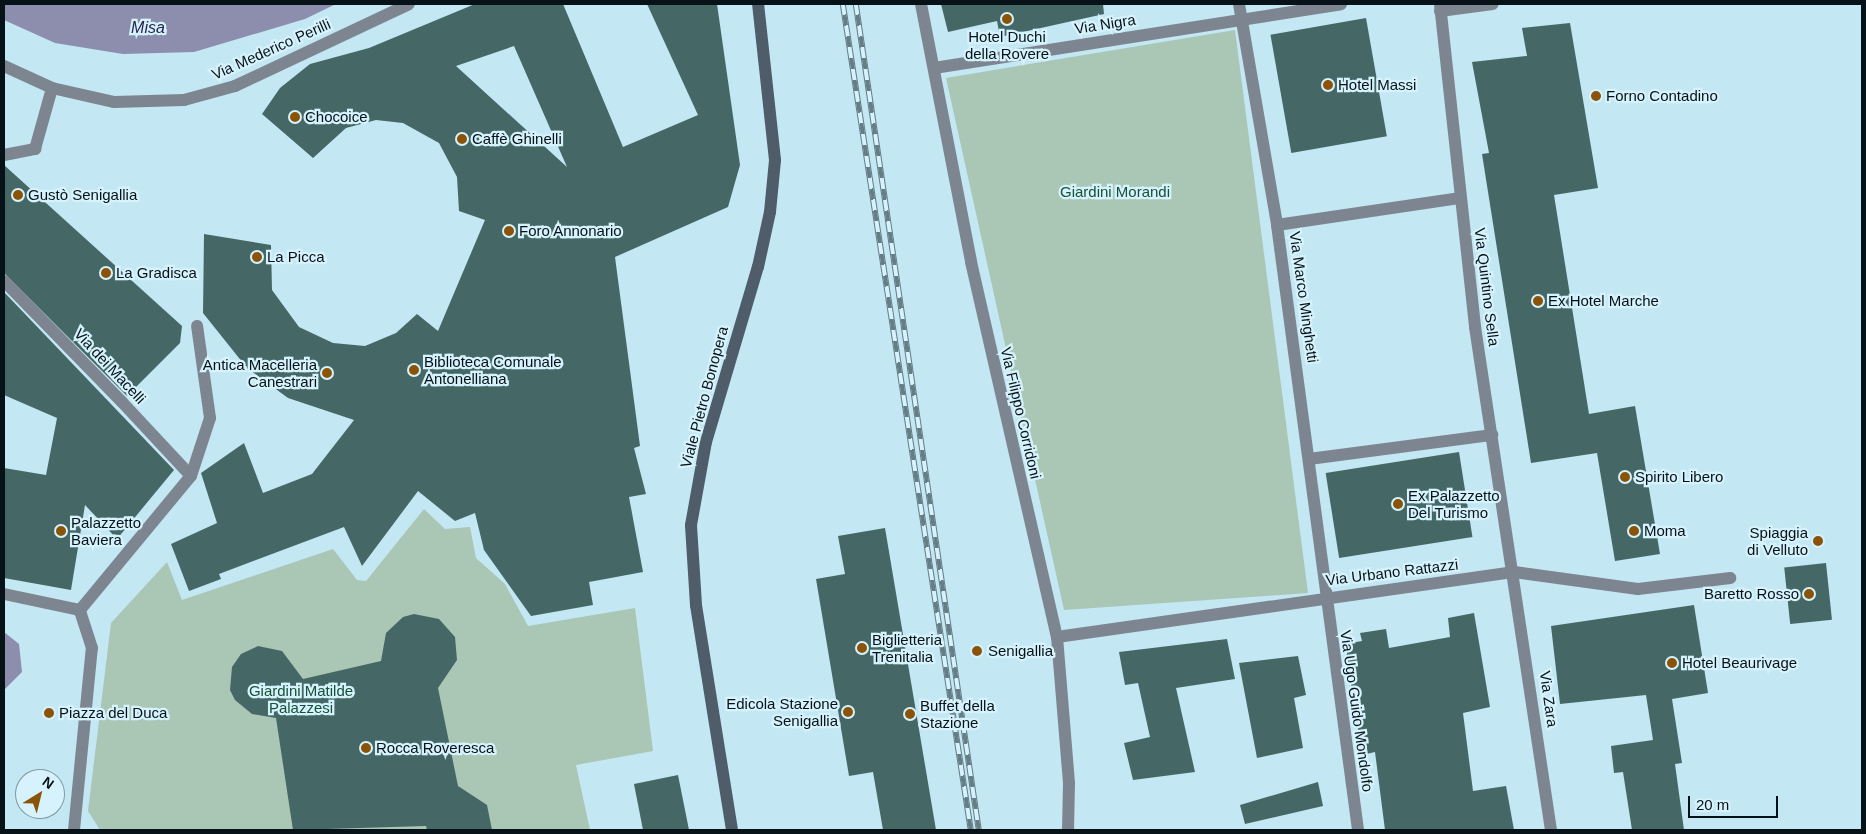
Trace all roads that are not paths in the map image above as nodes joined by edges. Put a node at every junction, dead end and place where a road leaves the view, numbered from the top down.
1 (409, 4) edge
2 (758, 4) edge
3 (921, 4) edge
4 (1239, 4) edge
5 (1341, 4) edge
6 (1493, 4) edge
7 (1440, 8) edge
8 (1243, 18) junction
9 (4, 66) edge
10 (934, 68) junction
11 (52, 88) junction
12 (4, 155) edge
13 (1459, 198) junction
14 (1277, 224) junction
15 (4, 281) edge
16 (197, 326) dead end
17 (1492, 435) junction
18 (1309, 459) junction
19 (191, 476) junction
20 (1514, 572) junction
21 (1730, 578) dead end
22 (4, 594) edge
23 (1324, 597) junction
24 (84, 606) junction
25 (1057, 637) junction
26 (78, 823) edge
27 (732, 830) edge
28 (1068, 830) edge
29 (1358, 830) edge
30 (1551, 830) edge

1 - 11 street, Via Mederico Perilli
2 - 27 main road, Viale Pietro Bonopera
3 - 10 street, Via Filippo Corridoni
4 - 8 street, Via Marco Minghetti
5 - 8 street, Via Nigra
6 - 7 street
7 - 13 street, Via Quintino Sella
8 - 10 street, Via Nigra
8 - 14 street, Via Marco Minghetti
9 - 11 street, Via Mederico Perilli
10 - 25 street, Via Filippo Corridoni
11 - 12 street
13 - 14 street
13 - 17 street, Via Quintino Sella
14 - 18 street, Via Marco Minghetti
15 - 19 street, Via dei Macelli
16 - 19 street
17 - 18 street
17 - 20 street, Via Quintino Sella
18 - 23 street, Via Marco Minghetti
19 - 24 street
20 - 21 street, Via Urbano Rattazzi
20 - 23 street, Via Urbano Rattazzi
20 - 30 street, Via Zara
22 - 24 street
23 - 25 street, Via Urbano Rattazzi
23 - 29 street, Via Ugo Guido Mondolfo
24 - 26 street
25 - 28 street, Via Filippo Corridoni

